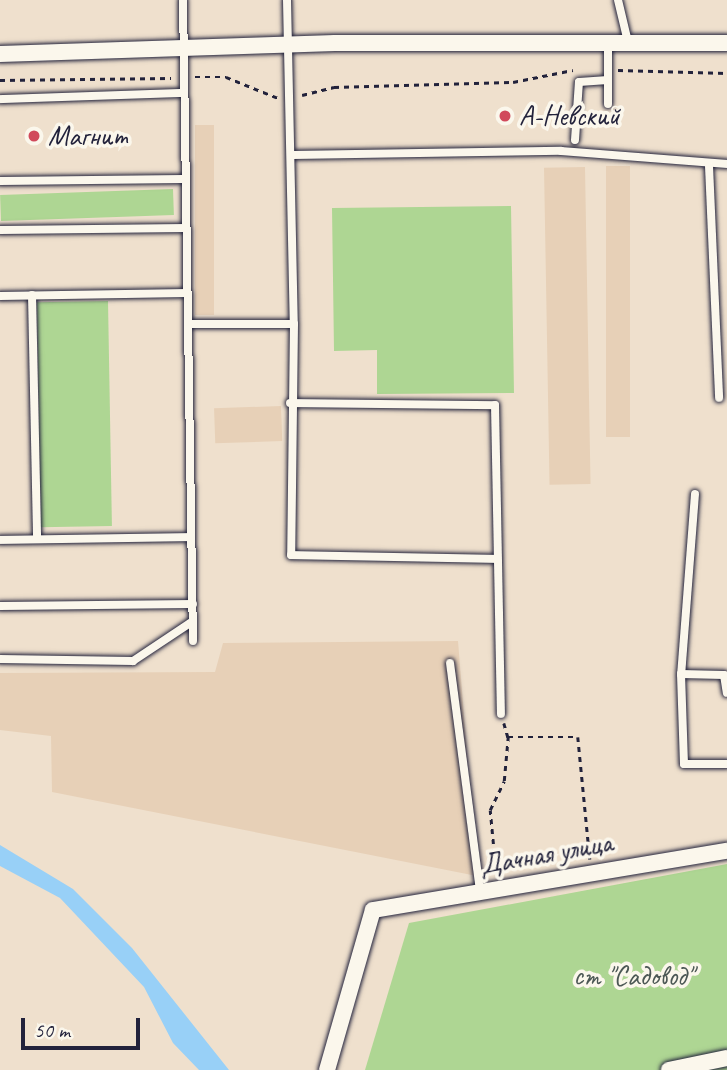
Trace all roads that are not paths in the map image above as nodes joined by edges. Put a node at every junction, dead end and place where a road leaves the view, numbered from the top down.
1 (183, 0) edge
2 (287, 0) edge
3 (618, 0) edge
4 (608, 42) junction
5 (628, 42) junction
6 (727, 43) edge
7 (289, 46) junction
8 (183, 50) junction
9 (0, 54) edge
10 (608, 80) junction
11 (183, 93) junction
12 (0, 99) edge
13 (608, 104) dead end
14 (575, 139) dead end
15 (293, 155) junction
16 (727, 163) edge
17 (709, 166) junction
18 (183, 179) junction
19 (0, 181) edge
20 (186, 228) junction
21 (0, 230) edge
22 (187, 293) junction
23 (32, 295) junction
24 (0, 296) edge
25 (188, 324) junction
26 (294, 324) junction
27 (719, 398) dead end
28 (290, 403) junction
29 (695, 494) dead end
30 (191, 537) junction
31 (37, 539) junction
32 (0, 540) edge
33 (497, 559) junction
34 (193, 604) junction
35 (0, 606) edge
36 (193, 621) junction
37 (193, 641) dead end
38 (0, 659) edge
39 (450, 663) dead end
40 (681, 674) junction
41 (727, 693) edge
42 (501, 713) road end
43 (727, 764) edge
44 (727, 851) edge
45 (480, 891) junction
46 (727, 1058) edge
47 (327, 1070) edge
48 (669, 1070) edge

1 - 8 lane
2 - 7 lane
3 - 5 lane
4 - 5 street
4 - 7 street
4 - 10 lane
5 - 6 street
7 - 8 street
7 - 15 lane
8 - 9 street
8 - 11 lane
10 - 13 lane
10 - 14 lane
11 - 12 lane
11 - 18 lane
15 - 17 lane
15 - 26 lane
16 - 17 lane
17 - 27 lane
18 - 19 lane
18 - 20 lane
20 - 21 lane
20 - 22 lane
22 - 23 lane
22 - 25 lane
23 - 24 lane
23 - 31 lane
25 - 26 lane
25 - 30 lane
26 - 28 lane
28 - 33 lane
28 - 33 lane
29 - 40 lane
30 - 31 lane
30 - 34 lane
31 - 32 lane
33 - 42 lane
34 - 35 lane
34 - 36 lane
36 - 37 lane
36 - 38 lane
39 - 45 lane
40 - 41 lane
40 - 43 lane
44 - 45 street, Дачная улица
45 - 47 street, Дачная улица
46 - 48 street

